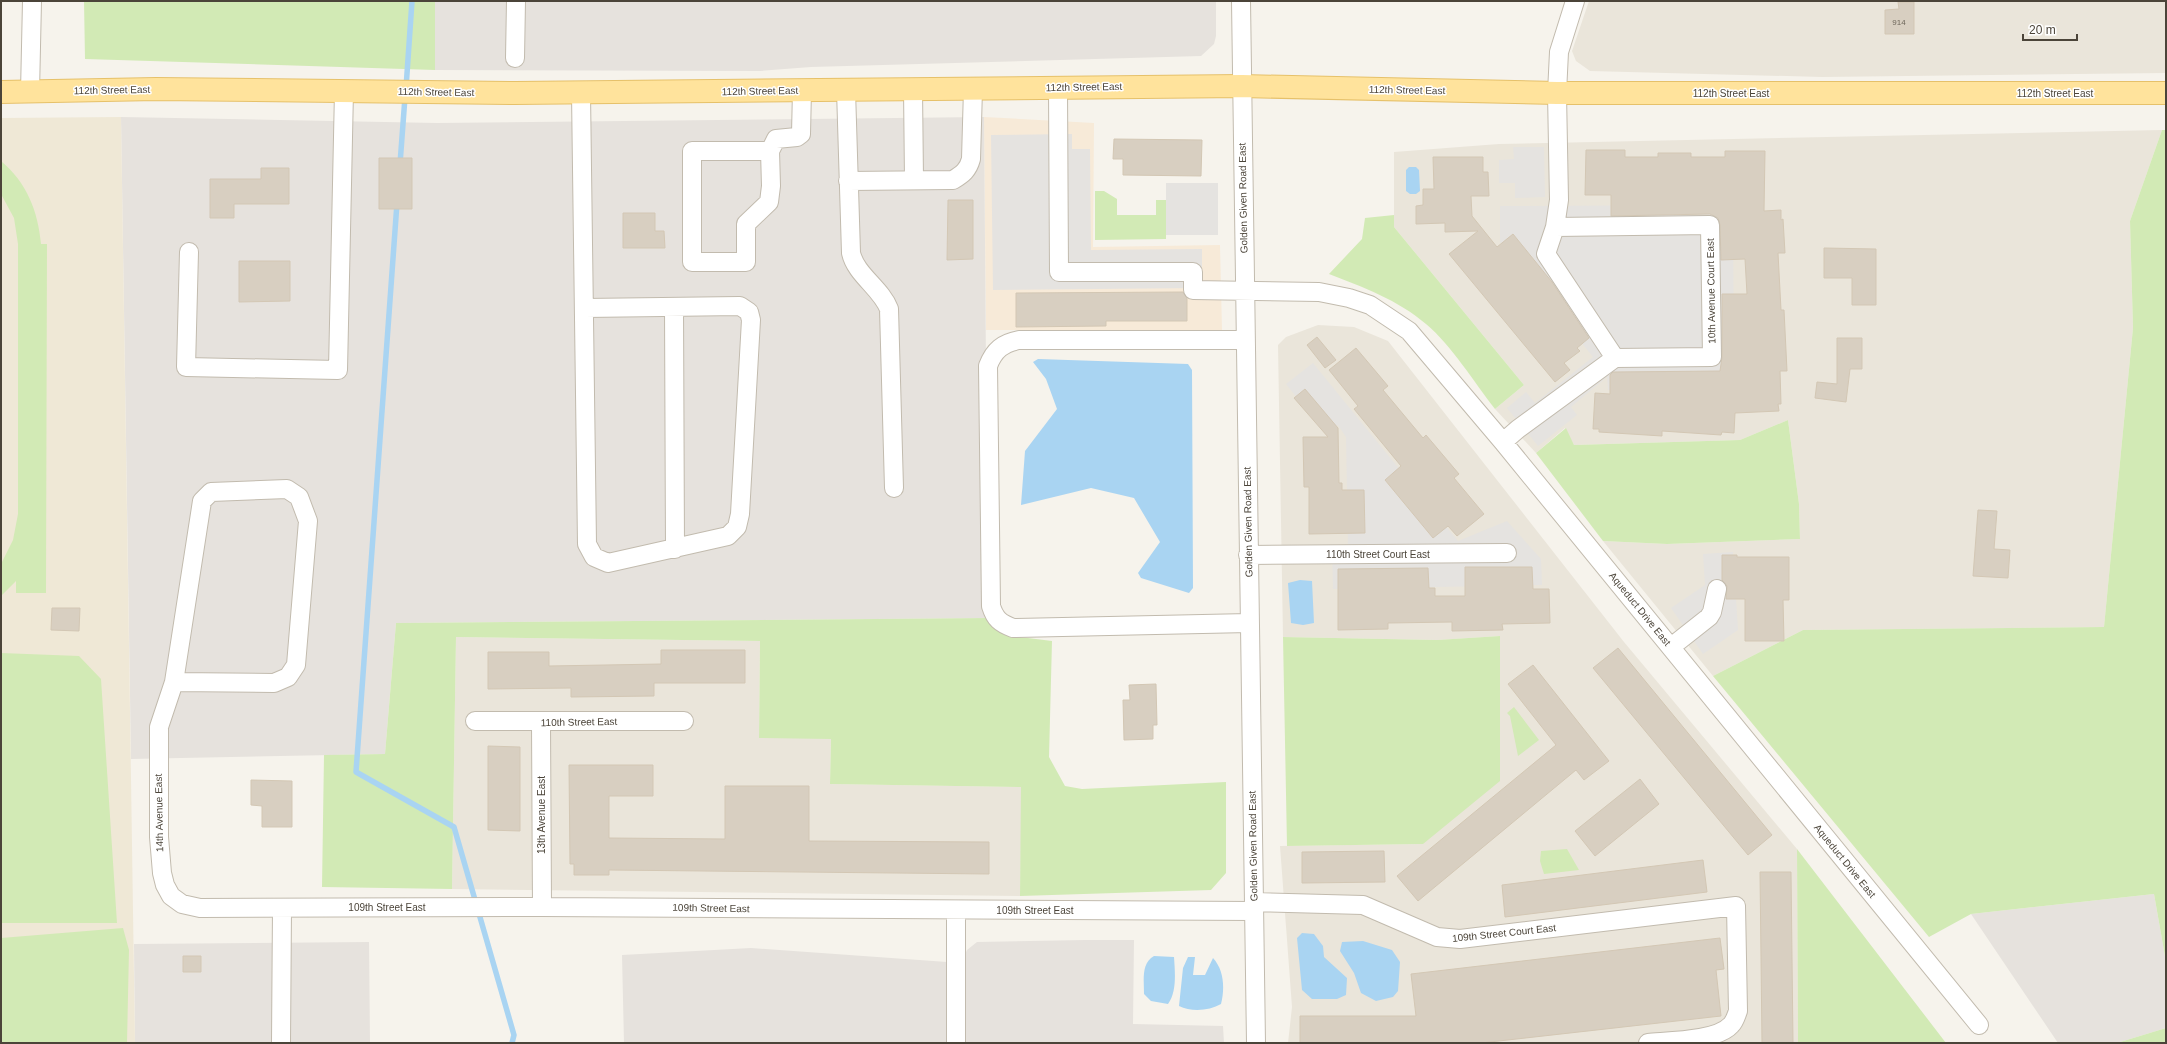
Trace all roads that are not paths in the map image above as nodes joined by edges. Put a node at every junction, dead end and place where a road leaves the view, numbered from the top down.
1 (32, 1) edge
2 (516, 1) edge
3 (1241, 1) edge
4 (1575, 1) edge
5 (515, 58) dead end
6 (1242, 86) junction
7 (1058, 88) junction
8 (913, 89) junction
9 (973, 89) junction
10 (802, 90) junction
11 (846, 90) junction
12 (344, 91) junction
13 (1, 92) edge
14 (30, 92) junction
15 (581, 93) junction
16 (1557, 93) junction
17 (2166, 93) edge
18 (770, 151) junction
19 (914, 180) junction
20 (848, 181) junction
21 (1555, 227) junction
22 (189, 252) dead end
23 (1244, 290) junction
24 (674, 306) junction
25 (585, 308) junction
26 (1245, 340) junction
27 (1615, 358) junction
28 (1503, 442) junction
29 (894, 488) dead end
30 (675, 548) junction
31 (1507, 553) dead end
32 (1248, 555) junction
33 (1717, 589) dead end
34 (1249, 623) junction
35 (1671, 647) junction
36 (174, 682) junction
37 (474, 721) dead end
38 (684, 721) dead end
39 (541, 723) junction
40 (171, 896) joint
41 (1254, 906) junction
42 (542, 907) junction
43 (282, 908) junction
44 (956, 910) junction
45 (1979, 1025) dead end
46 (281, 1043) edge
47 (956, 1043) edge
48 (1256, 1043) edge
49 (1648, 1043) edge

1 - 14 street
2 - 5 street
3 - 6 street, Golden Given Road East
4 - 16 street
6 - 7 main road, 112th Street East
6 - 16 main road, 112th Street East
6 - 23 street, Golden Given Road East
7 - 9 main road, 112th Street East
7 - 23 street, Aqueduct Drive East
8 - 9 main road, 112th Street East
8 - 11 main road, 112th Street East
8 - 19 street
9 - 19 street
10 - 11 main road, 112th Street East
10 - 15 main road, 112th Street East
10 - 18 street
11 - 20 street
12 - 14 main road, 112th Street East
12 - 15 main road, 112th Street East
12 - 22 street
13 - 14 main road, 112th Street East
15 - 25 street
16 - 17 main road, 112th Street East
16 - 21 street
18 - 18 street
19 - 20 street
20 - 29 street
21 - 27 street
21 - 27 street, 10th Avenue Court East
23 - 26 street, Golden Given Road East
23 - 28 street, Aqueduct Drive East
24 - 25 street
24 - 30 street
24 - 30 street
25 - 30 street
26 - 32 street, Golden Given Road East
26 - 34 street
27 - 28 street
28 - 35 street, Aqueduct Drive East
31 - 32 street, 110th Street Court East
32 - 34 street, Golden Given Road East
33 - 35 street
34 - 41 street, Golden Given Road East
35 - 45 street, Aqueduct Drive East
36 - 36 street, 14th Avenue East
36 - 40 street, 14th Avenue East
37 - 39 street, 110th Street East
38 - 39 street, 110th Street East
39 - 42 street, 13th Avenue East
40 - 43 street, 109th Street East
41 - 44 street, 109th Street East
41 - 48 street, Golden Given Road East
41 - 49 street, 109th Street Court East
42 - 43 street, 109th Street East
42 - 44 street, 109th Street East
43 - 46 street
44 - 47 street

